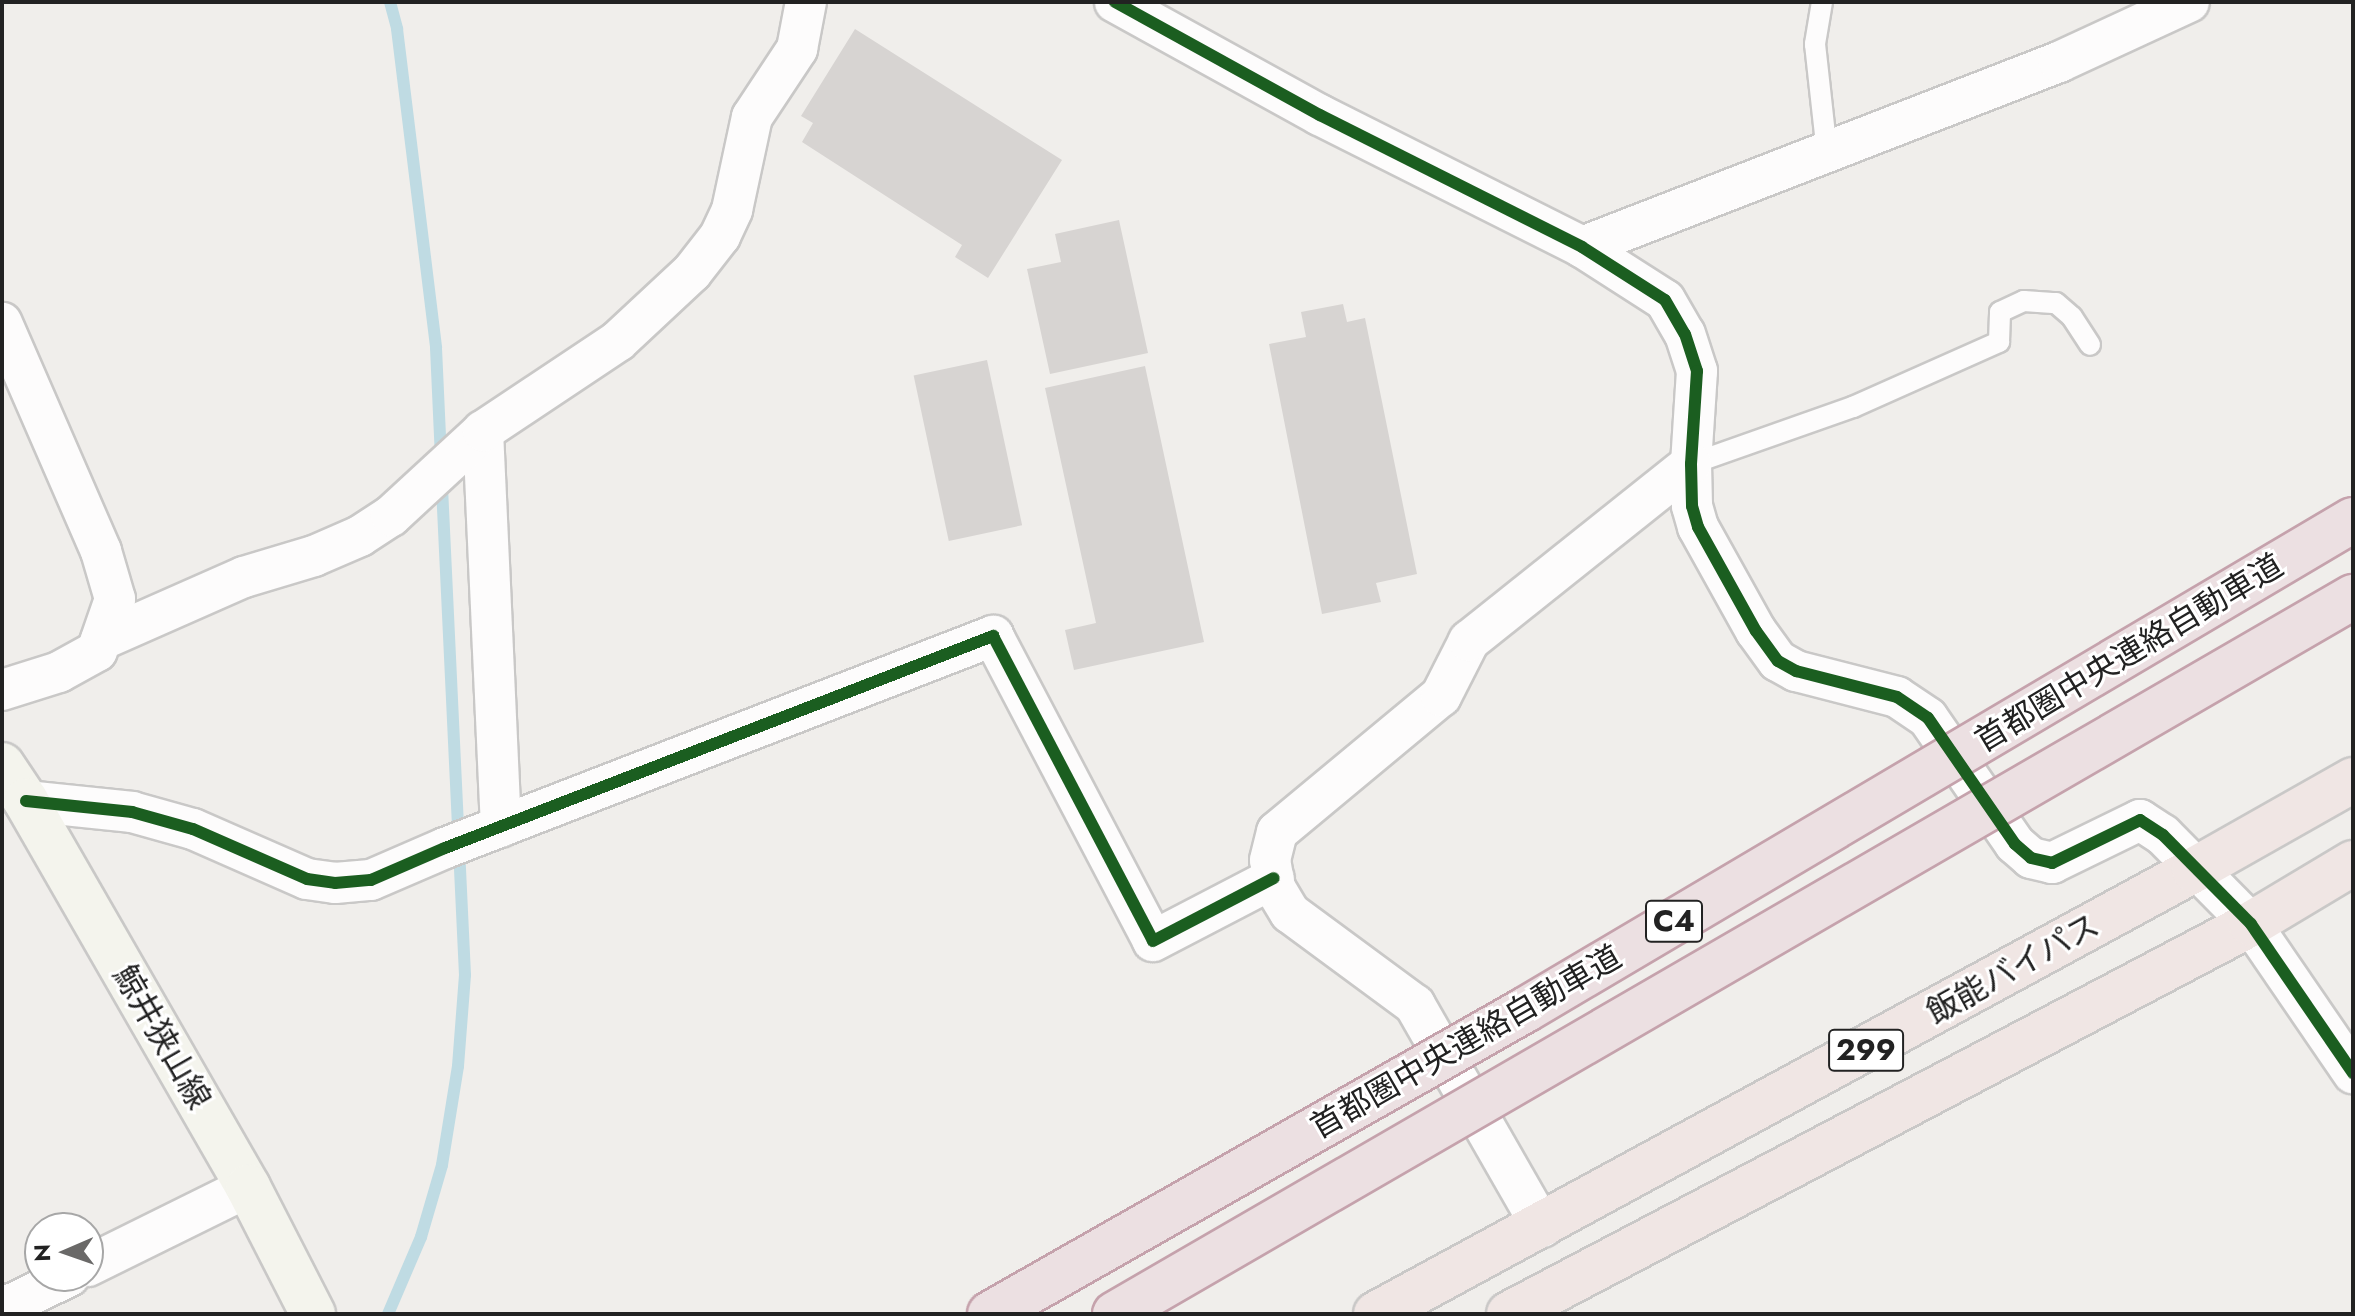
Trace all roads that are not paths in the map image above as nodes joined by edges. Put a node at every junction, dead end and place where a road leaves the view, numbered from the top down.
1 (806, 2) edge
2 (1115, 2) edge
3 (1822, 2) edge
4 (2189, 2) edge
5 (1827, 152) junction
6 (1582, 247) junction
7 (2, 323) edge
8 (2090, 345) dead end
9 (483, 431) junction
10 (1691, 464) junction
11 (2353, 520) edge
12 (2353, 597) edge
13 (101, 640) junction
14 (2, 690) edge
15 (2353, 780) edge
16 (14, 783) edge
17 (471, 838) junction
18 (2353, 863) edge
19 (2194, 870) junction
20 (1274, 878) junction
21 (2251, 924) junction
22 (2353, 1073) edge
23 (248, 1187) junction
24 (1542, 1227) junction
25 (104, 1258) edge
26 (37, 1292) edge
27 (2, 1309) edge
28 (313, 1314) edge
29 (990, 1314) edge
30 (1115, 1314) edge
31 (1376, 1314) edge
32 (1509, 1314) edge

1 - 9 street
2 - 6 street
3 - 5 lane
4 - 5 street
5 - 6 street
6 - 10 street
7 - 13 street
8 - 10 lane
9 - 13 street
9 - 17 street
10 - 19 street
10 - 20 street
11 - 29 highway, 首都圏中央連絡自動車道 / C4, bridge
12 - 30 highway, 首都圏中央連絡自動車道 / C4, bridge
13 - 14 street
15 - 19 highway, 飯能バイパス / 299
16 - 17 street
16 - 23 main road, 鯨井狭山線
17 - 20 street
18 - 21 highway, 299
19 - 21 street
19 - 24 highway, 飯能バイパス / 299
20 - 24 street
21 - 22 street
21 - 32 highway, 299
23 - 25 street
23 - 28 main road, 鯨井狭山線
24 - 31 highway, 飯能バイパス / 299
26 - 27 street

